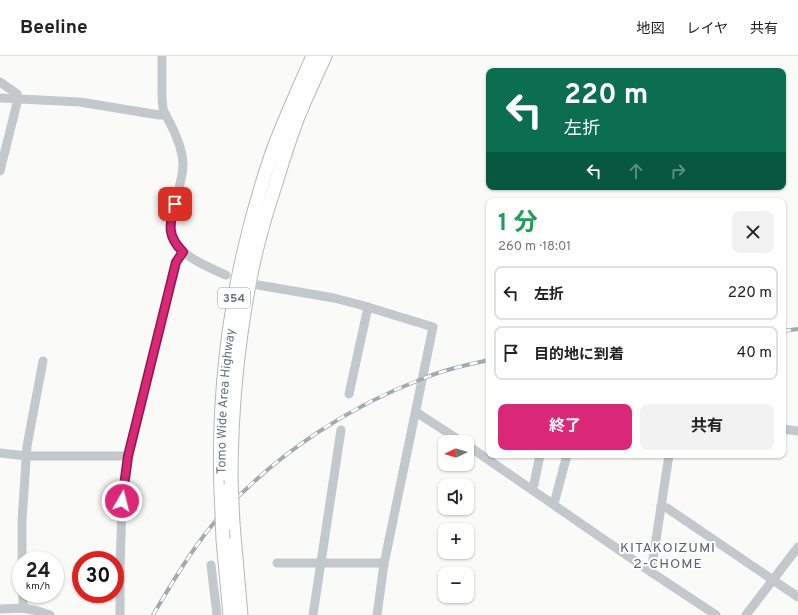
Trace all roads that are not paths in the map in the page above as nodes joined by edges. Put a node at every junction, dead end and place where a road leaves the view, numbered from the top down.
1 (162, 56) edge
2 (313, 56) edge
3 (325, 56) edge
4 (0, 82) edge
5 (0, 98) edge
6 (18, 99) junction
7 (166, 115) junction
8 (4, 141) edge
9 (0, 171) edge
10 (183, 252) junction
11 (226, 275) dead end
12 (258, 285) dead end
13 (368, 308) junction
14 (43, 361) dead end
15 (349, 394) dead end
16 (416, 412) junction
17 (786, 429) edge
18 (341, 430) dead end
19 (798, 431) edge
20 (451, 435) edge
21 (474, 450) edge
22 (0, 453) edge
23 (27, 456) junction
24 (128, 456) junction
25 (486, 458) edge
26 (486, 458) edge
27 (539, 458) edge
28 (566, 458) edge
29 (669, 458) edge
30 (532, 489) junction
31 (555, 500) dead end
32 (661, 506) junction
33 (798, 547) edge
34 (22, 551) edge
35 (277, 563) dead end
36 (321, 563) junction
37 (384, 564) junction
38 (211, 565) dead end
39 (651, 572) junction
40 (772, 580) junction
41 (798, 597) edge
42 (23, 603) edge
43 (23, 608) junction
44 (0, 609) edge
45 (13, 612) edge
46 (50, 615) edge
47 (120, 615) edge
48 (217, 615) edge
49 (230, 615) edge
50 (241, 615) edge
51 (313, 615) edge
52 (377, 615) edge
53 (716, 615) edge
54 (746, 615) edge

1 - 7 street
2 - 49 highway, Tomo Wide Area Highway / 354, bridge
3 - 50 highway, Tomo Wide Area Highway / 354, bridge
4 - 6 street
5 - 6 street
6 - 7 street
6 - 8 street
7 - 10 street
8 - 9 street
10 - 11 street
10 - 24 street
12 - 13 street
13 - 15 street
13 - 16 street
14 - 23 street
16 - 20 street
16 - 37 street
17 - 19 street
18 - 36 street
21 - 26 street
22 - 23 street
23 - 24 street
23 - 34 street
24 - 47 street
25 - 30 street
27 - 30 street
28 - 31 street
29 - 32 street
30 - 39 street
32 - 39 street
32 - 40 street
33 - 40 street
35 - 36 street
36 - 37 street
36 - 51 street
37 - 52 street
38 - 48 street
39 - 53 street
40 - 41 street
40 - 54 street
42 - 43 street
43 - 45 street
43 - 46 street
44 - 45 street

